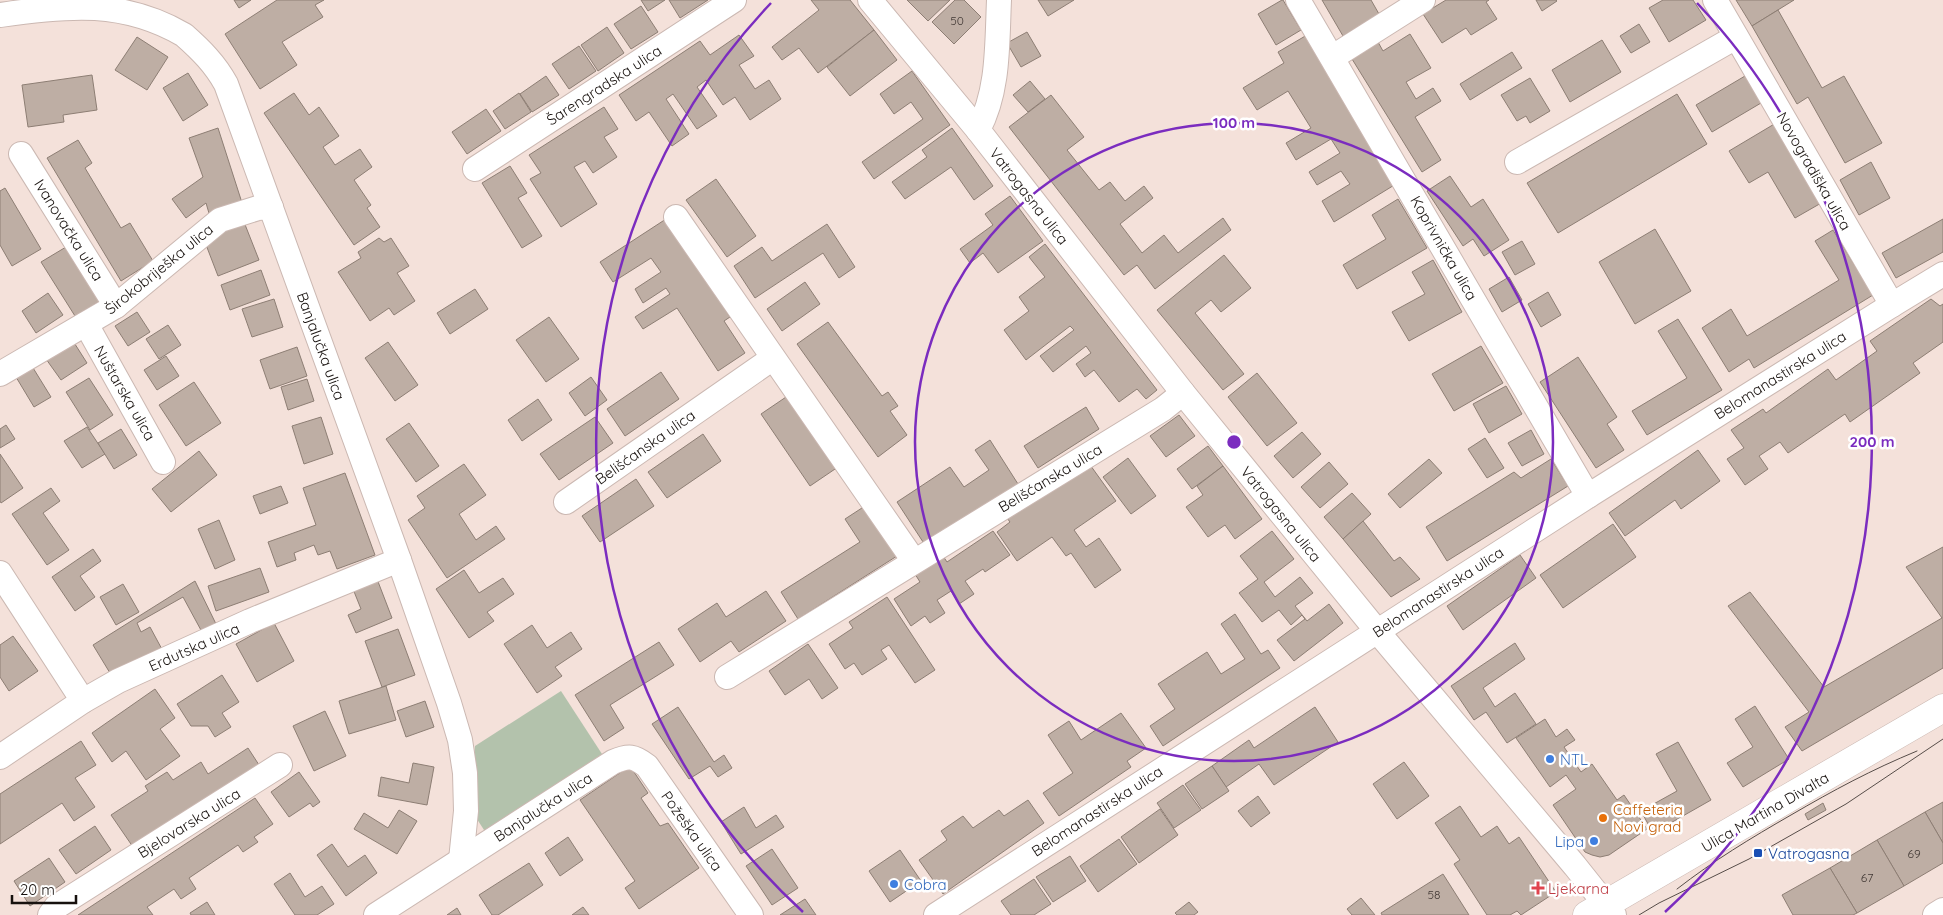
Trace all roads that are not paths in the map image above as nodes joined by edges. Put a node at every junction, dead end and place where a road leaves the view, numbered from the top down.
1 (734, 0) edge
2 (870, 0) edge
3 (999, 0) edge
4 (1298, 0) edge
5 (1423, 0) edge
6 (1716, 0) edge
7 (0, 16) edge
8 (1736, 37) junction
9 (1332, 56) junction
10 (978, 130) junction
11 (21, 154) dead end
12 (1517, 162) dead end
13 (475, 169) dead end
14 (271, 207) junction
15 (676, 217) dead end
16 (1943, 274) edge
17 (1892, 305) junction
18 (116, 306) junction
19 (86, 324) junction
20 (773, 358) junction
21 (0, 374) edge
22 (1183, 393) junction
23 (164, 462) dead end
24 (1588, 496) junction
25 (566, 502) dead end
26 (399, 560) junction
27 (914, 561) junction
28 (0, 572) edge
29 (1377, 631) junction
30 (727, 676) dead end
31 (83, 702) junction
32 (1943, 708) edge
33 (0, 757) edge
34 (626, 757) joint
35 (280, 765) dead end
36 (461, 860) junction
37 (1943, 910) edge
38 (1602, 911) edge
39 (50, 915) edge
40 (376, 915) edge
41 (751, 915) edge
42 (936, 915) edge
43 (1935, 915) edge

1 - 13 street, Šarengradska ulica
2 - 10 street, Vatrogasna ulica
3 - 10 street
4 - 9 street, Koprivnička ulica
5 - 9 street
6 - 8 street, Novogradiška ulica
7 - 14 street, Banjalučka ulica
8 - 12 street
8 - 17 street, Novogradiška ulica
9 - 24 street, Koprivnička ulica
10 - 22 street, Vatrogasna ulica
11 - 18 street, Ivanovačka ulica
14 - 18 street, Širokobriješka ulica
14 - 26 street, Banjalučka ulica
15 - 20 street
16 - 17 street, Belomanastirska ulica
17 - 24 street, Belomanastirska ulica
18 - 19 street, Širokobriješka ulica
19 - 21 street, Širokobriješka ulica
19 - 23 street, Nuštarska ulica
20 - 25 street, Belišćanska ulica
20 - 27 street
22 - 27 street, Belišćanska ulica
22 - 29 street, Vatrogasna ulica
24 - 29 street, Belomanastirska ulica
26 - 31 street, Erdutska ulica
26 - 36 street, Banjalučka ulica
27 - 30 street, Belišćanska ulica
28 - 31 street
29 - 38 street, Vatrogasna ulica
29 - 42 street, Belomanastirska ulica
31 - 33 street, Erdutska ulica
32 - 38 street, Ulica Martina Divalta
34 - 36 street, Banjalučka ulica
34 - 41 street, Požeška ulica
35 - 39 street, Bjelovarska ulica
36 - 40 street, Banjalučka ulica
37 - 43 street

